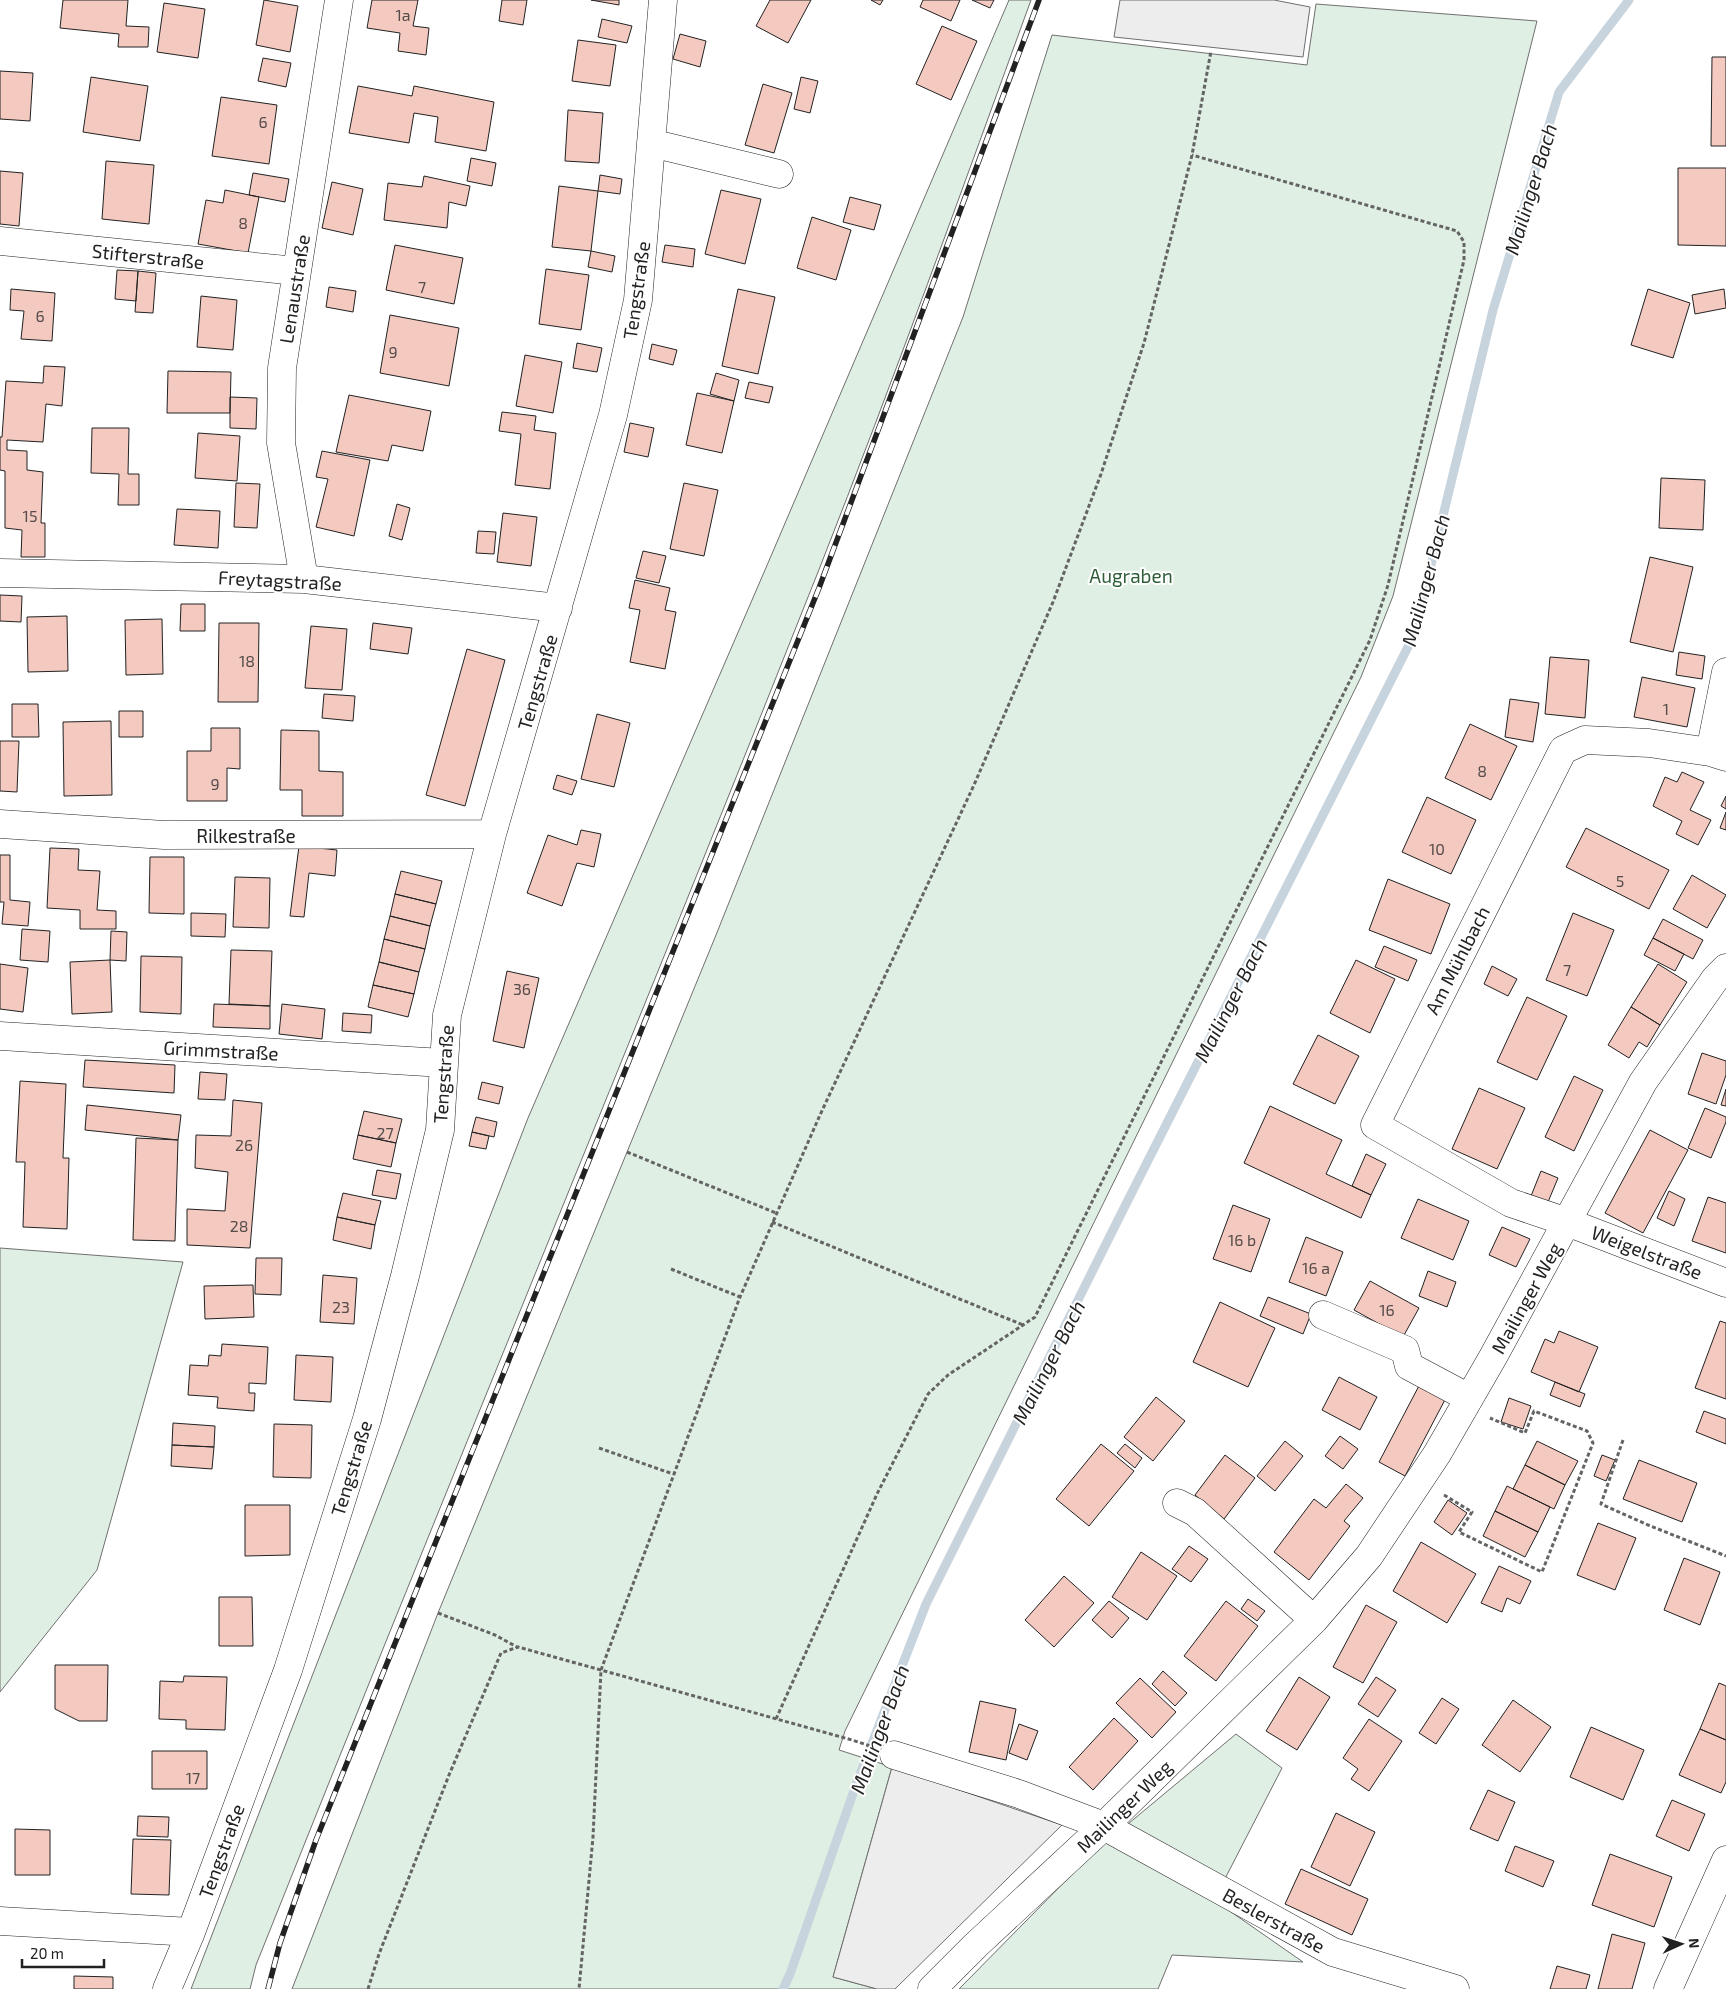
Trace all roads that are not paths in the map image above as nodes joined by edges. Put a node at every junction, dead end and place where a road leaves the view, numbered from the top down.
1 (339, 0) edge
2 (662, 0) edge
3 (651, 143) junction
4 (779, 174) dead end
5 (0, 241) edge
6 (296, 271) junction
7 (0, 573) edge
8 (304, 578) junction
9 (558, 608) junction
10 (1726, 672) edge
11 (1718, 755) edge
12 (0, 824) edge
13 (492, 834) junction
14 (1726, 968) edge
15 (0, 1036) edge
16 (443, 1063) junction
17 (1567, 1222) junction
18 (1726, 1283) edge
19 (1323, 1315) dead end
20 (1467, 1403) junction
21 (1177, 1503) dead end
22 (1314, 1620) junction
23 (894, 1755) dead end
24 (1104, 1826) junction
25 (1726, 1860) edge
26 (0, 1921) edge
27 (191, 1932) junction
28 (167, 1989) edge
29 (932, 1989) edge
30 (1455, 1989) edge
31 (1668, 1989) edge

1 - 6 street, Lenaustraße
2 - 3 street, Tengstraße
3 - 4 street
3 - 9 street, Tengstraße
5 - 6 street, Stifterstraße
6 - 8 street, Lenaustraße
7 - 8 street, Freytagstraße
8 - 9 street, Freytagstraße
9 - 13 street, Tengstraße
10 - 11 street
11 - 17 street, Am Mühlbach
12 - 13 street, Rilkestraße
13 - 16 street, Tengstraße
14 - 17 street, Mailinger Weg
15 - 16 street, Grimmstraße
16 - 27 street, Tengstraße
17 - 18 street, Weigelstraße
17 - 20 street, Mailinger Weg
19 - 20 street
20 - 22 street, Mailinger Weg
21 - 22 street
22 - 24 street, Mailinger Weg
23 - 24 street, Beslerstraße
24 - 29 street, Mailinger Weg
24 - 30 street, Beslerstraße
25 - 31 street
26 - 27 street
27 - 28 street, Tengstraße

